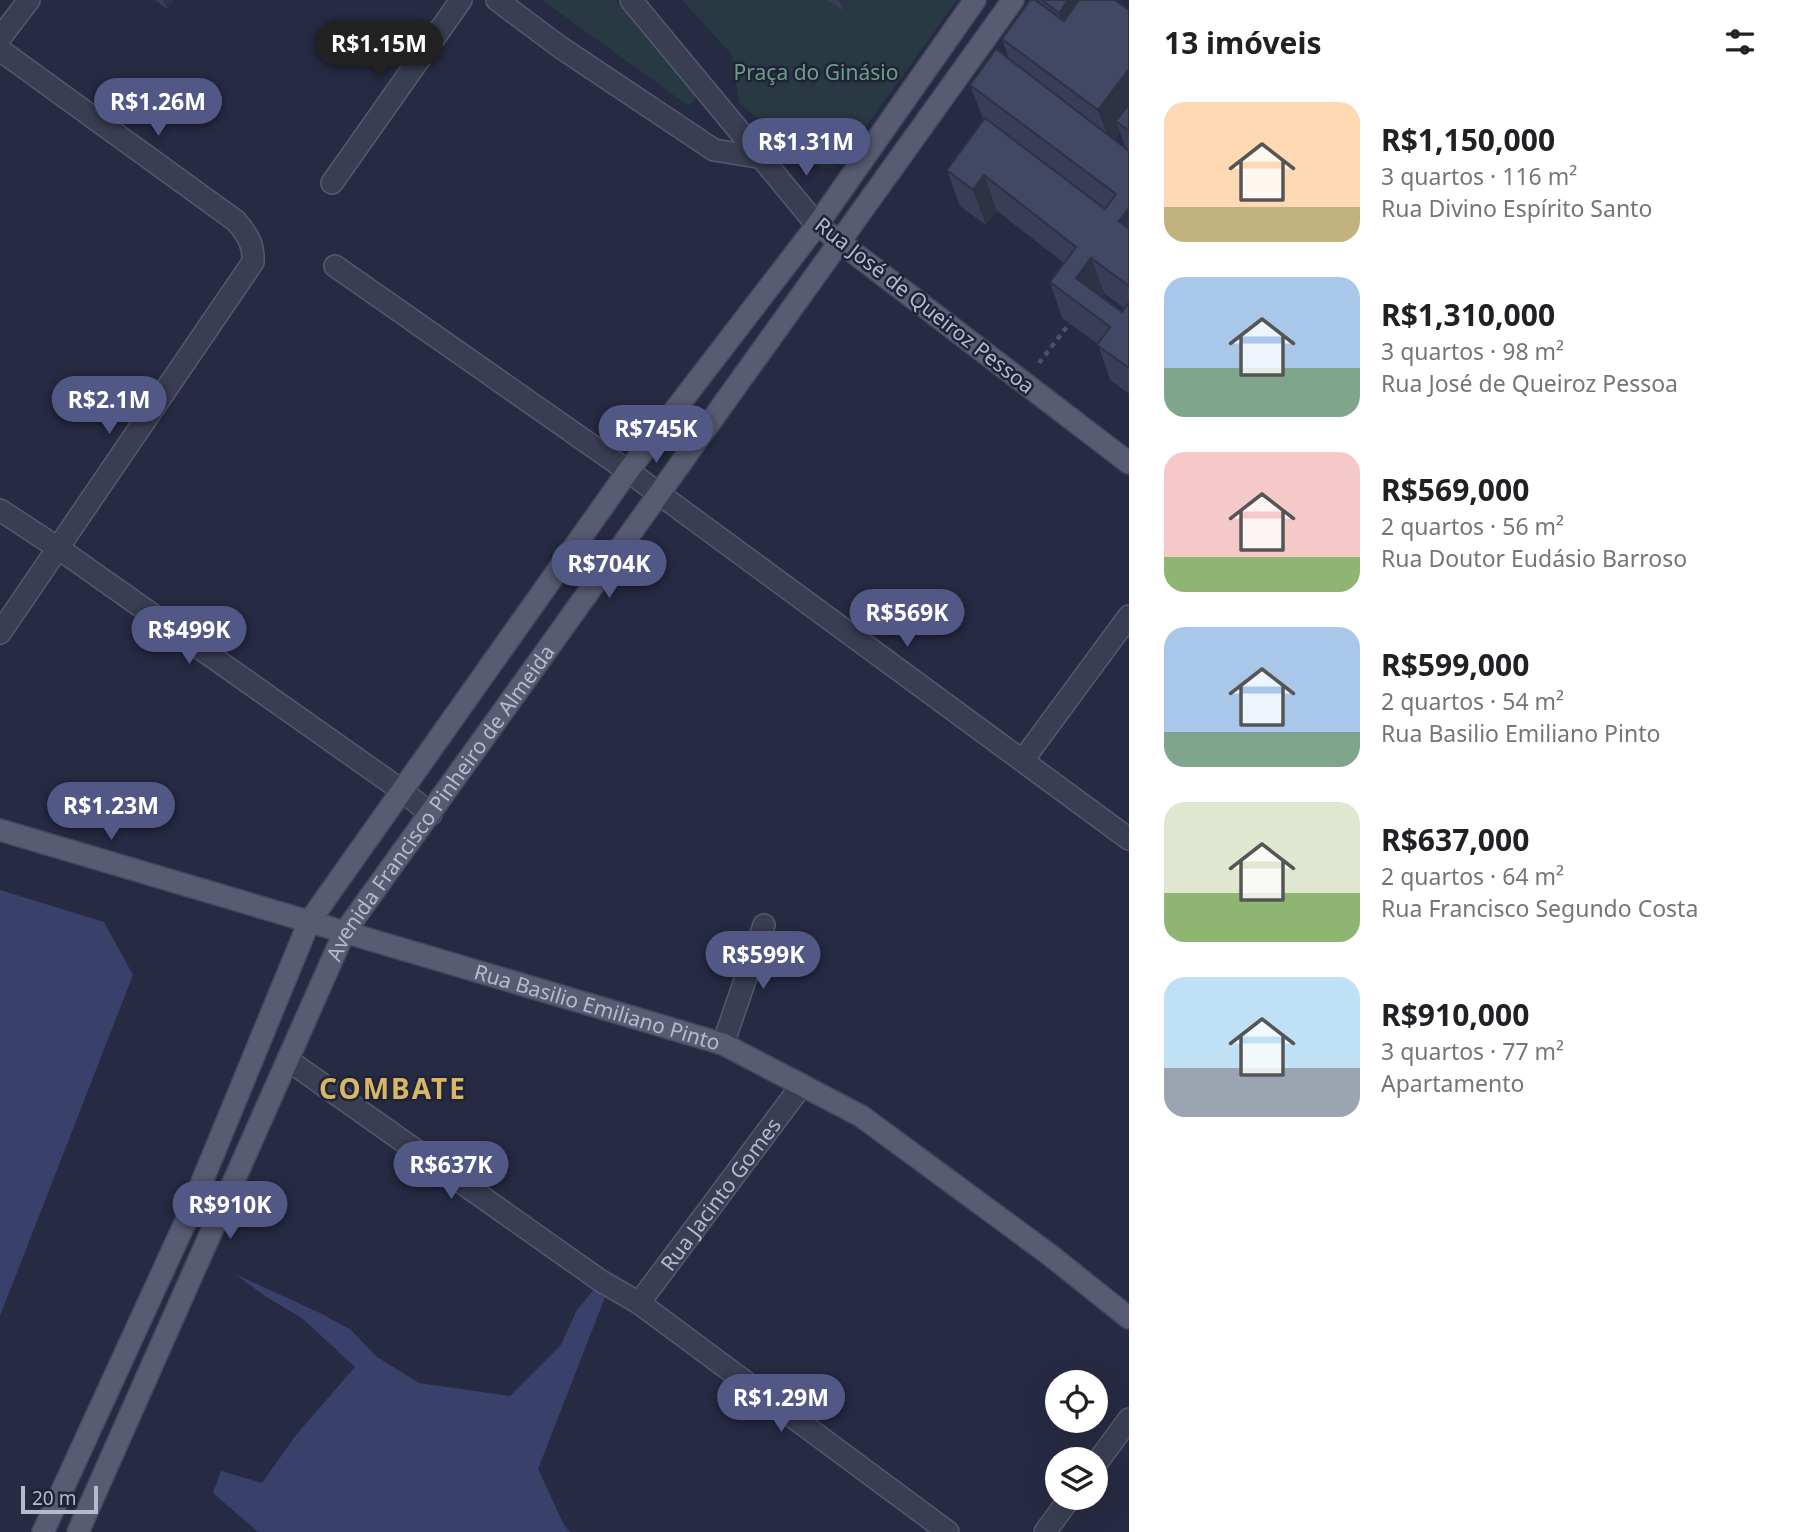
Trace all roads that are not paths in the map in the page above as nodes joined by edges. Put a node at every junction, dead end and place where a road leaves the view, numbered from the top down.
1 (29, 0) edge
2 (461, 0) edge
3 (496, 0) edge
4 (631, 0) edge
5 (975, 0) edge
6 (1013, 0) edge
7 (0, 38) edge
8 (0, 50) edge
9 (763, 158) junction
10 (332, 183) dead end
11 (817, 225) junction
12 (838, 242) junction
13 (335, 266) dead end
14 (1129, 463) edge
15 (628, 471) junction
16 (659, 494) junction
17 (0, 510) edge
18 (58, 548) junction
19 (1129, 616) edge
20 (0, 633) edge
21 (1023, 760) junction
22 (401, 790) junction
23 (430, 814) junction
24 (0, 830) edge
25 (1129, 839) edge
26 (309, 922) junction
27 (764, 925) dead end
28 (344, 933) junction
29 (723, 1044) junction
30 (288, 1060) junction
31 (802, 1085) junction
32 (218, 1144) junction
33 (245, 1158) junction
34 (639, 1303) junction
35 (1129, 1318) edge
36 (1129, 1419) edge
37 (1108, 1448) edge
38 (56, 1504) junction
39 (1061, 1510) edge
40 (81, 1524) edge
41 (43, 1532) edge
42 (948, 1532) edge
43 (1045, 1532) edge

1 - 7 street
2 - 10 street
3 - 9 street
4 - 9 street, Rua José de Queiroz Pessoa
5 - 11 main road, Avenida Francisco Pinheiro de Almeida
6 - 12 main road, Avenida Francisco Pinheiro de Almeida
8 - 18 street
9 - 11 street, Rua José de Queiroz Pessoa
11 - 12 main road, Rua José de Queiroz Pessoa
11 - 15 main road, Avenida Francisco Pinheiro de Almeida
12 - 14 main road, Rua José de Queiroz Pessoa
12 - 16 main road, Avenida Francisco Pinheiro de Almeida
13 - 15 street
15 - 16 street
15 - 22 main road, Avenida Francisco Pinheiro de Almeida
16 - 21 street
16 - 23 main road, Avenida Francisco Pinheiro de Almeida
17 - 18 street
18 - 20 street
18 - 22 street
19 - 21 street
21 - 25 street
22 - 23 street
22 - 26 main road, Avenida Francisco Pinheiro de Almeida
23 - 28 main road, Avenida Francisco Pinheiro de Almeida
24 - 26 main road, Rua Basilio Emiliano Pinto
26 - 28 main road, Rua Basilio Emiliano Pinto
26 - 32 main road, Avenida Francisco Pinheiro de Almeida
27 - 29 street
28 - 29 main road, Rua Basilio Emiliano Pinto
28 - 30 main road, Avenida Francisco Pinheiro de Almeida
29 - 31 main road, Rua Basilio Emiliano Pinto
30 - 33 main road, Avenida Francisco Pinheiro de Almeida
30 - 34 street
31 - 34 street, Rua Jacinto Gomes
31 - 35 main road, Rua Basilio Emiliano Pinto
32 - 33 main road
32 - 38 main road, Avenida Francisco Pinheiro de Almeida
33 - 40 main road, Avenida Francisco Pinheiro de Almeida
34 - 42 street
36 - 37 street
38 - 40 main road
38 - 41 main road, Avenida Francisco Pinheiro de Almeida
39 - 43 street

